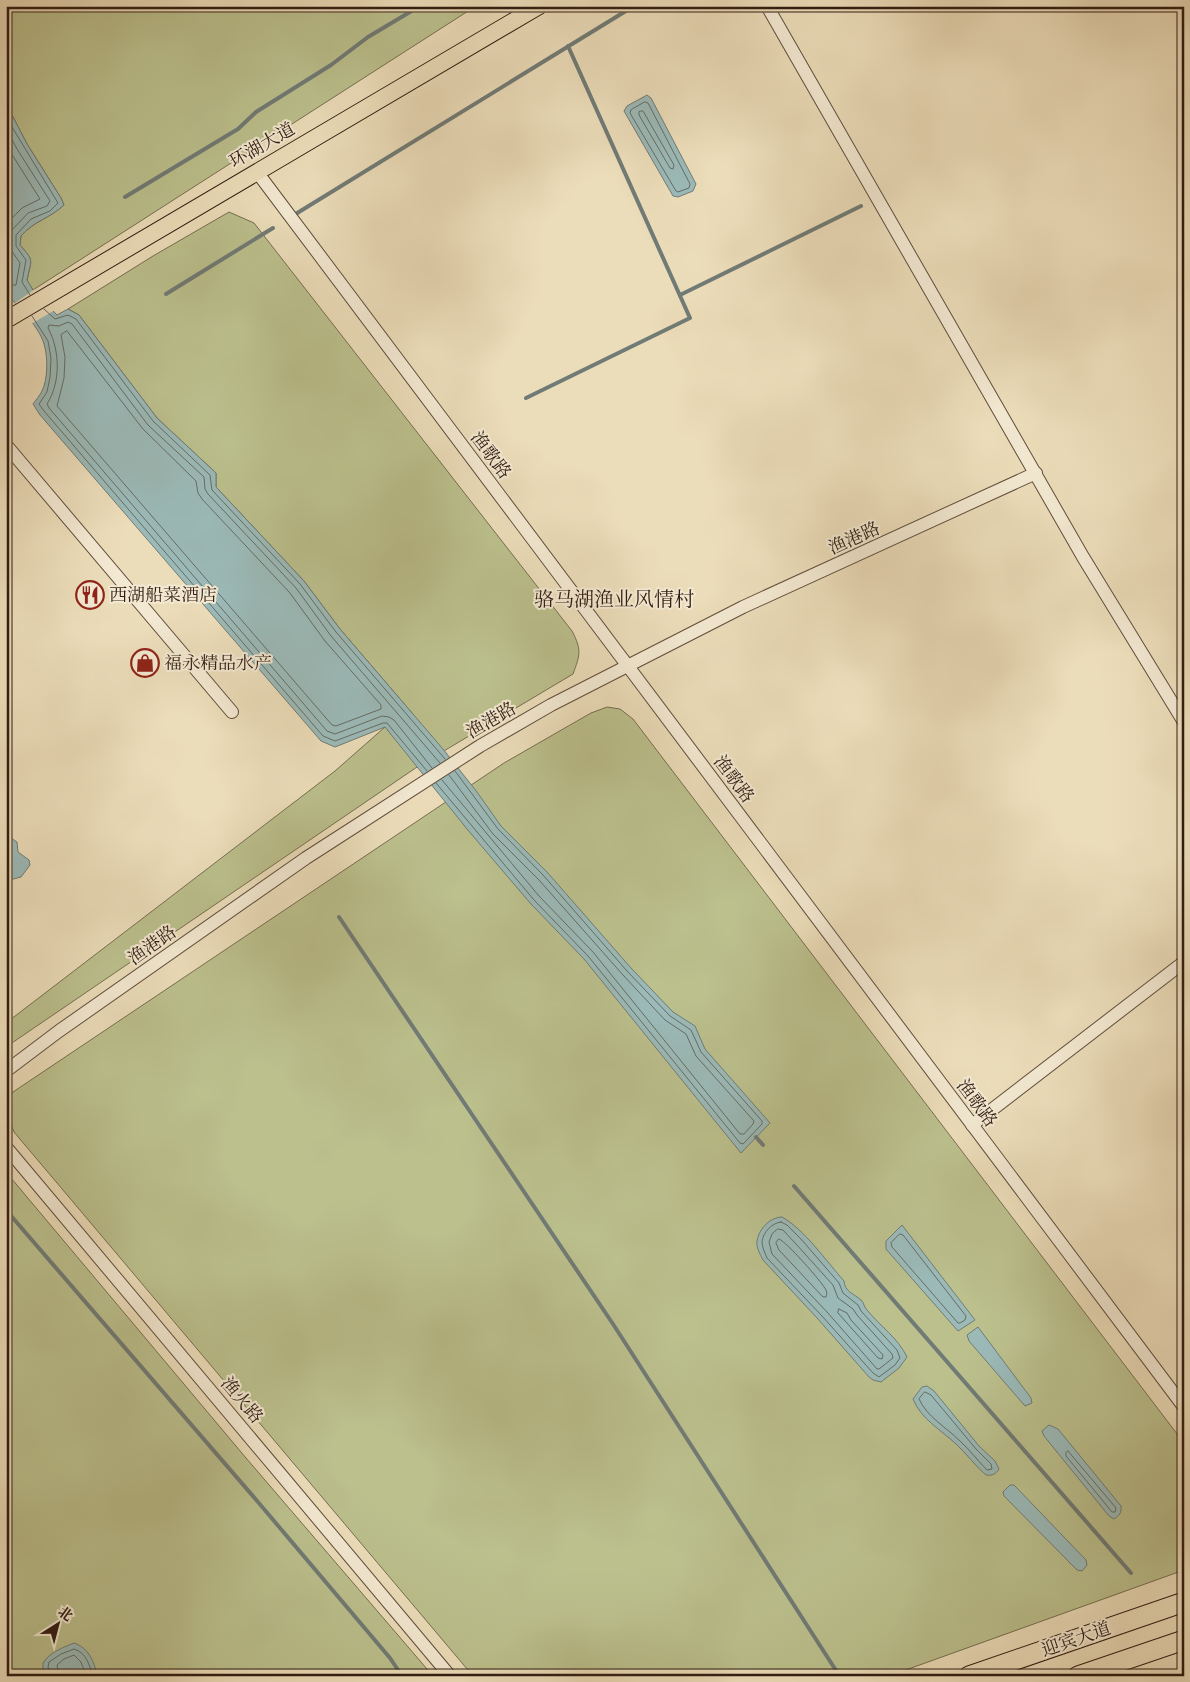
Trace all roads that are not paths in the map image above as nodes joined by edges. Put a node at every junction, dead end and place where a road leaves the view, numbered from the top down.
1 (539, 6) edge
2 (767, 6) edge
3 (257, 172) junction
4 (6, 320) edge
5 (6, 445) edge
6 (1036, 474) junction
7 (628, 666) junction
8 (232, 712) dead end
9 (1184, 722) edge
10 (1184, 962) edge
11 (6, 1071) edge
12 (972, 1126) junction
13 (6, 1147) edge
14 (1184, 1408) edge
15 (1184, 1602) edge
16 (1184, 1640) edge
17 (450, 1676) edge
18 (969, 1676) edge
19 (1078, 1676) edge

1 - 3 main road, 环湖大道
2 - 6 street
3 - 4 main road, 环湖大道
3 - 7 street, 渔歌路
5 - 8 street
6 - 7 street, 渔港路
6 - 9 street
7 - 11 street, 渔港路
7 - 12 street, 渔歌路
10 - 12 street
12 - 14 street, 渔歌路
13 - 17 street, 渔火路
15 - 18 highway, 迎宾大道
16 - 19 highway, 迎宾大道

